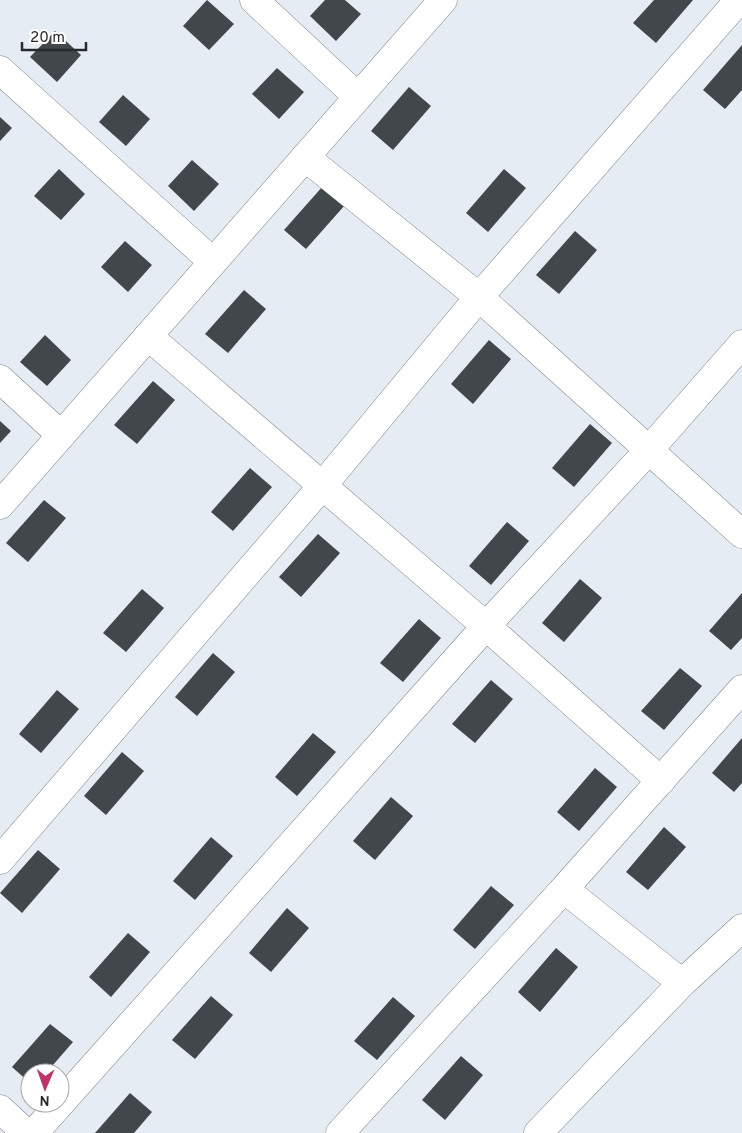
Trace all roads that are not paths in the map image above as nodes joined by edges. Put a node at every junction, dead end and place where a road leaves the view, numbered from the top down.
1 (254, 0) edge
2 (443, 0) edge
3 (739, 0) edge
4 (0, 70) edge
5 (358, 96) junction
6 (305, 157) junction
7 (213, 262) junction
8 (479, 297) junction
9 (148, 336) junction
10 (742, 344) edge
11 (0, 379) edge
12 (61, 435) junction
13 (648, 451) junction
14 (323, 485) junction
15 (0, 505) edge
16 (742, 534) edge
17 (486, 626) junction
18 (742, 689) edge
19 (661, 781) junction
20 (0, 860) edge
21 (564, 889) junction
22 (742, 928) edge
23 (682, 983) junction
24 (0, 1109) edge
25 (26, 1133) edge
26 (34, 1133) edge
27 (340, 1133) edge
28 (538, 1133) edge

1 - 5 street
2 - 5 street
3 - 8 street
4 - 7 street
5 - 6 street
6 - 7 street
6 - 8 street
7 - 9 street
8 - 13 street
8 - 14 street
9 - 12 street
9 - 14 street
10 - 13 street
11 - 12 street
12 - 15 street
13 - 16 street
13 - 17 street
14 - 17 street
14 - 20 street
17 - 19 street
17 - 26 street
18 - 19 street
19 - 21 street
21 - 23 street
21 - 27 street
22 - 23 street
23 - 28 street
24 - 25 street

